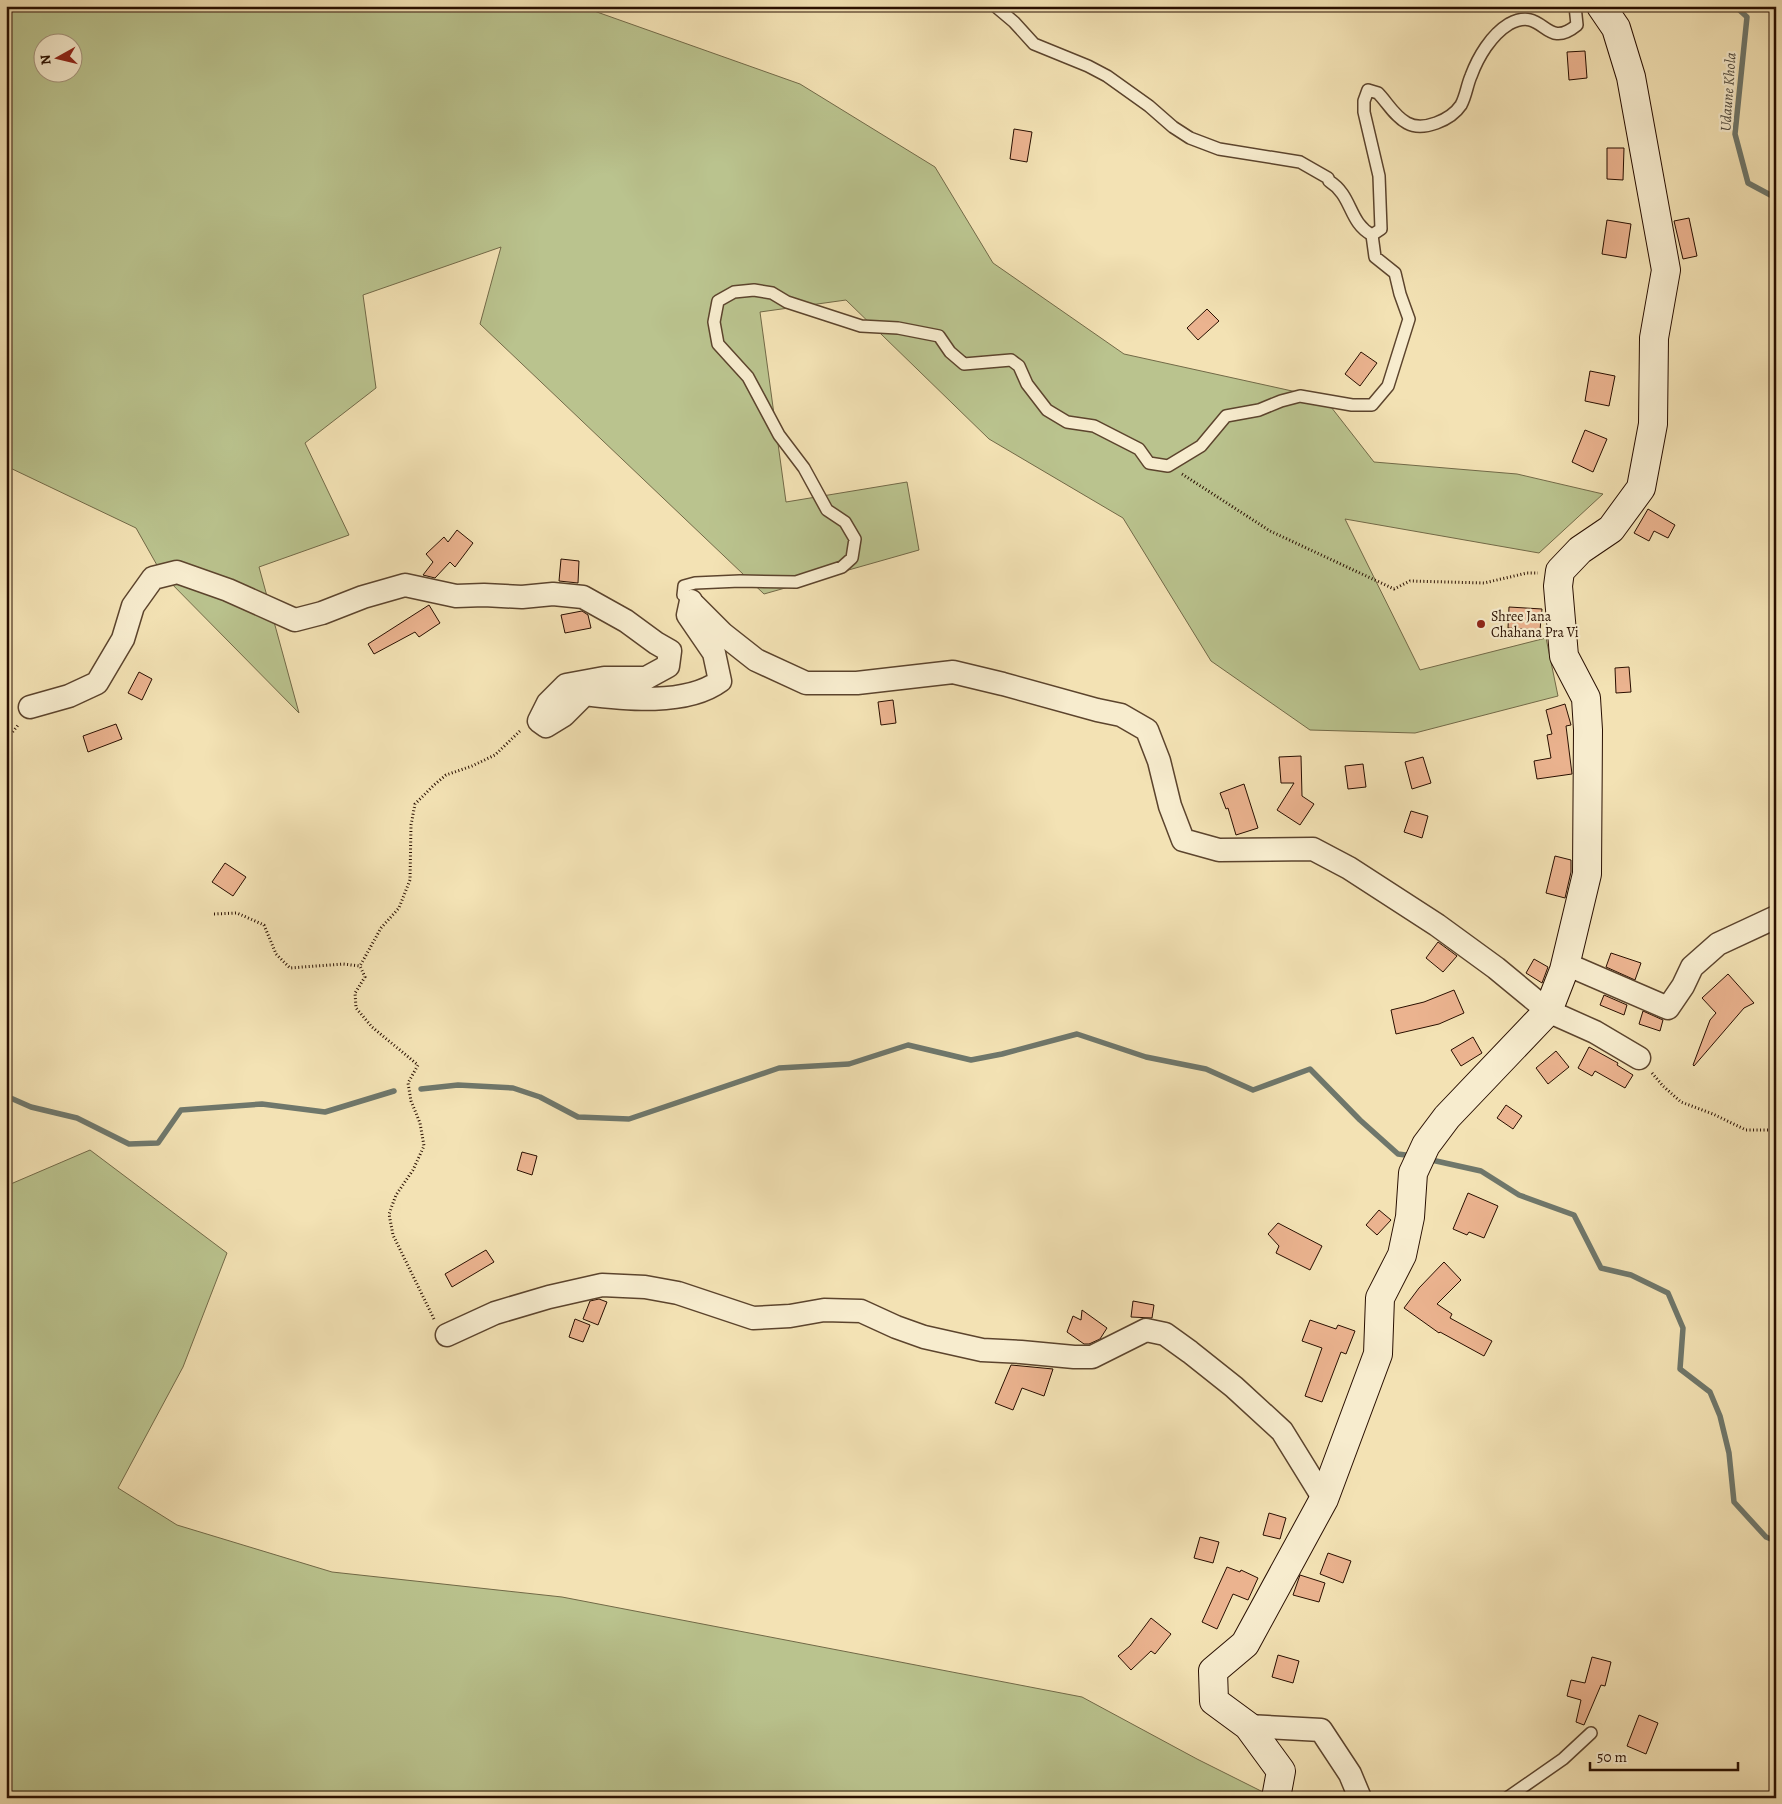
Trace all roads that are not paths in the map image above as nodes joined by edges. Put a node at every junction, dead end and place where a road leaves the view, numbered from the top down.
1 (996, 6) edge
2 (1575, 6) edge
3 (1601, 6) edge
4 (1372, 235) junction
5 (691, 601) junction
6 (30, 707) dead end
7 (1776, 917) edge
8 (1566, 964) junction
9 (1548, 1011) junction
10 (1639, 1058) road end
11 (447, 1335) road end
12 (1324, 1499) junction
13 (1248, 1726) junction
14 (1591, 1733) dead end
15 (1276, 1798) edge
16 (1360, 1798) edge
17 (1507, 1798) edge

1 - 4 lane
2 - 4 lane
3 - 8 street
4 - 5 lane
5 - 6 street
5 - 9 street
7 - 8 street
8 - 9 street
9 - 10 street
9 - 12 street
11 - 12 street
12 - 13 street
13 - 15 street
13 - 16 street
14 - 17 lane

